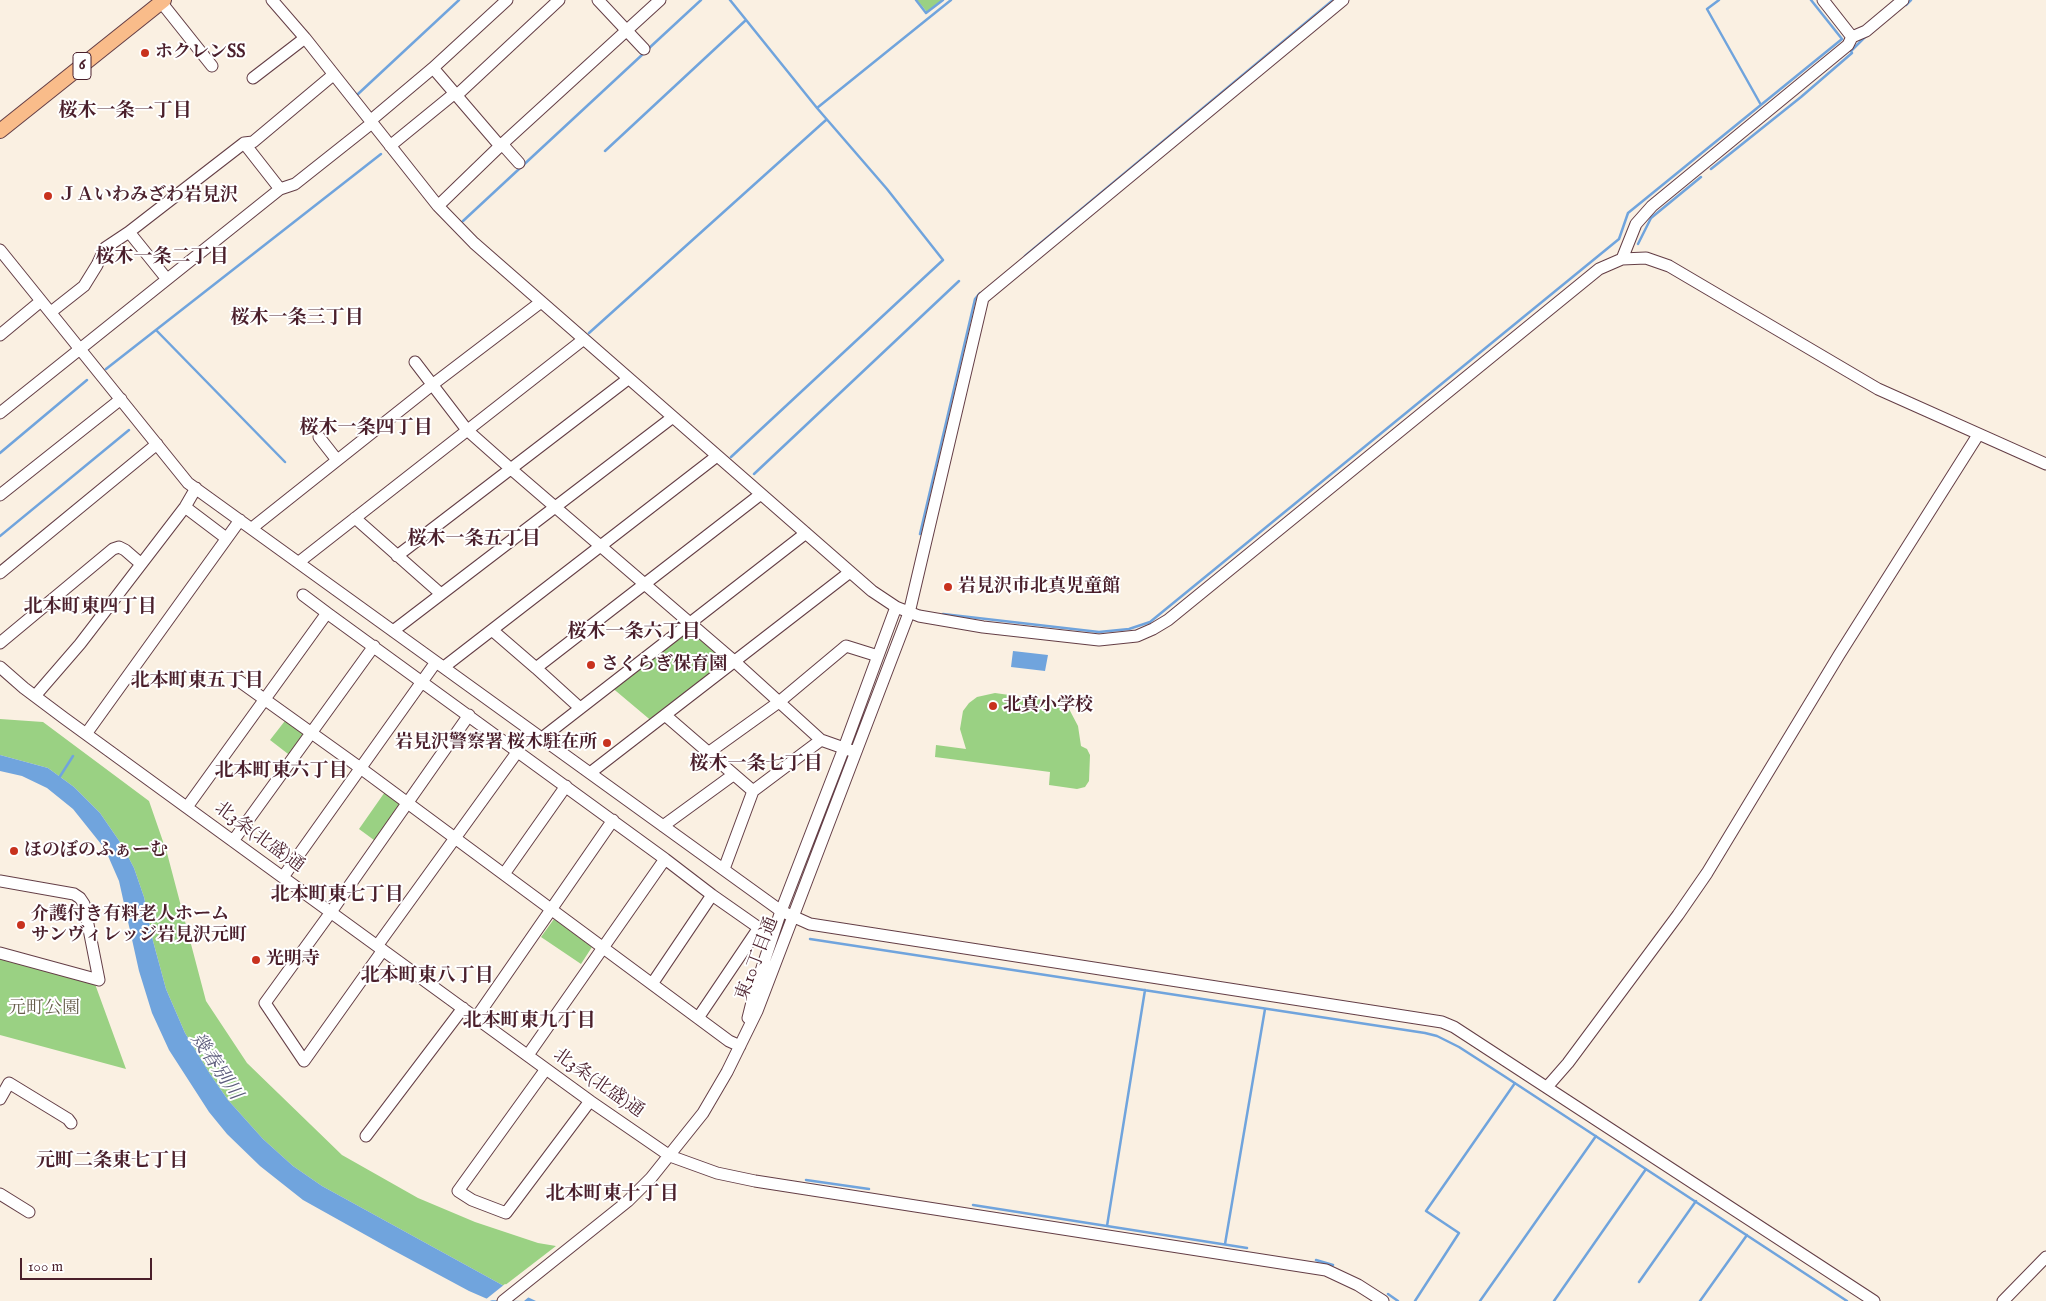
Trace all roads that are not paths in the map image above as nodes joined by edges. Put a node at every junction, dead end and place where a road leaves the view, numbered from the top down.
1 (272, 0) edge
2 (507, 0) edge
3 (559, 0) edge
4 (598, 0) edge
5 (660, 0) edge
6 (1343, 0) edge
7 (1823, 0) edge
8 (1903, 0) edge
9 (162, 1) edge
10 (626, 31) junction
11 (1852, 37) junction
12 (305, 38) junction
13 (644, 49) dead end
14 (212, 66) dead end
15 (433, 68) junction
16 (334, 75) junction
17 (254, 78) dead end
18 (456, 94) junction
19 (371, 122) junction
20 (0, 131) edge
21 (244, 143) junction
22 (501, 145) junction
23 (390, 146) junction
24 (520, 163) dead end
25 (280, 189) junction
26 (438, 206) junction
27 (130, 232) junction
28 (0, 250) edge
29 (1622, 259) junction
30 (166, 278) junction
31 (41, 301) junction
32 (541, 302) junction
33 (51, 312) junction
34 (0, 335) edge
35 (584, 339) junction
36 (80, 349) junction
37 (415, 362) dead end
38 (628, 379) junction
39 (432, 385) junction
40 (120, 399) junction
41 (0, 413) edge
42 (673, 417) junction
43 (467, 430) junction
44 (1978, 435) junction
45 (319, 437) dead end
46 (157, 444) junction
47 (717, 456) junction
48 (336, 460) junction
49 (2046, 464) edge
50 (511, 469) junction
51 (196, 488) junction
52 (761, 494) junction
53 (0, 495) edge
54 (185, 507) junction
55 (556, 507) junction
56 (355, 518) junction
57 (240, 520) junction
58 (252, 528) junction
59 (806, 533) junction
60 (226, 538) junction
61 (601, 546) junction
62 (397, 556) junction
63 (299, 562) junction
64 (140, 563) junction
65 (850, 572) junction
66 (0, 573) edge
67 (644, 585) junction
68 (441, 594) junction
69 (303, 595) dead end
70 (896, 607) junction
71 (327, 613) junction
72 (909, 614) junction
73 (690, 624) junction
74 (492, 630) junction
75 (393, 631) junction
76 (0, 643) edge
77 (374, 646) junction
78 (878, 656) junction
79 (734, 661) junction
80 (440, 664) junction
81 (0, 667) edge
82 (536, 668) junction
83 (239, 681) dead end
84 (422, 681) junction
85 (35, 696) junction
86 (264, 699) junction
87 (779, 702) junction
88 (580, 708) junction
89 (469, 715) junction
90 (665, 715) junction
91 (86, 734) junction
92 (311, 734) junction
93 (542, 738) junction
94 (821, 740) junction
95 (849, 750) junction
96 (518, 751) junction
97 (708, 753) junction
98 (359, 767) junction
99 (590, 773) junction
100 (733, 775) junction
101 (566, 786) junction
102 (753, 791) junction
103 (408, 803) junction
104 (187, 807) junction
105 (613, 820) junction
106 (663, 826) junction
107 (455, 838) junction
108 (233, 841) junction
109 (665, 859) junction
110 (724, 869) junction
111 (504, 874) junction
112 (283, 877) junction
113 (0, 880) edge
114 (712, 895) junction
115 (551, 909) junction
116 (781, 911) junction
117 (331, 912) junction
118 (793, 917) junction
119 (758, 929) junction
120 (772, 937) junction
121 (380, 948) junction
122 (603, 948) junction
123 (0, 953) edge
124 (652, 984) junction
125 (463, 1008) junction
126 (476, 1018) junction
127 (698, 1018) junction
128 (745, 1035) junction
129 (740, 1046) junction
130 (528, 1056) junction
131 (546, 1069) junction
132 (1547, 1087) junction
133 (0, 1099) edge
134 (590, 1101) junction
135 (71, 1123) dead end
136 (366, 1136) dead end
137 (670, 1156) junction
138 (0, 1194) edge
139 (29, 1212) dead end
140 (2046, 1256) edge
141 (503, 1301) edge
142 (1383, 1301) edge
143 (1874, 1301) edge
144 (2003, 1301) edge

1 - 12 street
2 - 15 street
3 - 18 street
4 - 10 street
5 - 10 street
6 - 72 street, 東10丁目通
7 - 11 street
8 - 11 street
9 - 14 street
9 - 20 main road, 6
10 - 13 street
10 - 22 street
11 - 29 street
12 - 16 street
12 - 17 street
15 - 18 street
15 - 19 street
16 - 19 street
16 - 21 street
18 - 22 street
18 - 23 street
19 - 23 street
19 - 25 street
21 - 25 street
21 - 27 street
22 - 24 street
22 - 26 street
23 - 26 street
25 - 30 street
26 - 32 street
27 - 30 street
27 - 33 street
28 - 31 street
29 - 44 street
29 - 72 street
30 - 36 street
31 - 33 street
31 - 34 street
32 - 35 street
32 - 39 street
33 - 36 street
35 - 38 street
35 - 43 street
36 - 40 street
36 - 41 street
37 - 39 street
38 - 42 street
38 - 50 street
39 - 43 street
39 - 48 street
40 - 46 street
40 - 53 street
42 - 47 street
42 - 55 street
43 - 50 street
43 - 56 street
44 - 49 street
44 - 132 street
45 - 48 street
46 - 51 street
46 - 66 street
47 - 52 street
47 - 61 street
48 - 58 street
50 - 55 street
50 - 62 street
51 - 54 street
51 - 57 street
52 - 59 street
52 - 67 street
54 - 60 street
54 - 64 street
55 - 61 street
55 - 68 street
56 - 62 street
56 - 63 street
57 - 58 street
57 - 60 street
58 - 63 street
59 - 65 street
59 - 73 street
60 - 91 street
61 - 67 street
61 - 74 street
62 - 68 street
63 - 75 street
64 - 76 street
64 - 85 street
65 - 70 street
65 - 79 street
67 - 73 street
67 - 82 street
68 - 75 street
69 - 71 street
70 - 72 street
70 - 78 street
71 - 77 street
71 - 86 street
72 - 95 street, 東10丁目通
73 - 79 street
73 - 88 street
74 - 80 street
74 - 82 street
75 - 80 street
77 - 84 street
77 - 92 street
78 - 87 street
78 - 95 street
79 - 87 street
79 - 90 street
80 - 84 street
80 - 93 street
81 - 85 street, 北3条(北盛)通
82 - 88 street
83 - 86 street
84 - 89 street
84 - 98 street
85 - 91 street, 北3条(北盛)通
86 - 92 street
86 - 104 street
87 - 94 street
87 - 97 street
88 - 93 street
89 - 96 street
89 - 103 street
90 - 97 street
90 - 99 street
91 - 104 street, 北3条(北盛)通
92 - 98 street
92 - 108 street
93 - 99 street
94 - 95 street
94 - 102 street
95 - 116 street
95 - 118 street, 東10丁目通
96 - 101 street
96 - 107 street
97 - 100 street
98 - 103 street
98 - 112 street
99 - 106 street
100 - 102 street
100 - 106 street
101 - 105 street
101 - 111 street
102 - 110 street
103 - 107 street
103 - 117 street
104 - 108 street, 北3条(北盛)通
105 - 109 street
105 - 115 street
106 - 110 street
107 - 111 street
107 - 121 street
108 - 112 street, 北3条(北盛)通
109 - 114 street
109 - 122 street
110 - 116 street
111 - 115 street
112 - 117 street, 北3条(北盛)通
113 - 123 street
114 - 119 street
114 - 124 street
115 - 122 street
115 - 126 street
116 - 118 street
116 - 120 street
117 - 121 street, 北3条(北盛)通
117 - 121 street
118 - 128 street, 東10丁目通
118 - 132 street
119 - 120 street
119 - 127 street
120 - 128 street
121 - 125 street, 北3条(北盛)通
122 - 124 street
122 - 130 street
124 - 127 street
125 - 126 street, 北3条(北盛)通
125 - 136 street
126 - 130 street, 北3条(北盛)通
127 - 129 street
128 - 129 street, 東10丁目通
129 - 137 street, 東10丁目通
130 - 131 street, 北3条(北盛)通
131 - 134 street, 北3条(北盛)通
131 - 134 street
132 - 143 street
133 - 135 street
134 - 137 street, 北3条(北盛)通
137 - 141 street, 東10丁目通
137 - 142 street, 北3条(北盛)通
138 - 139 street
140 - 144 street

